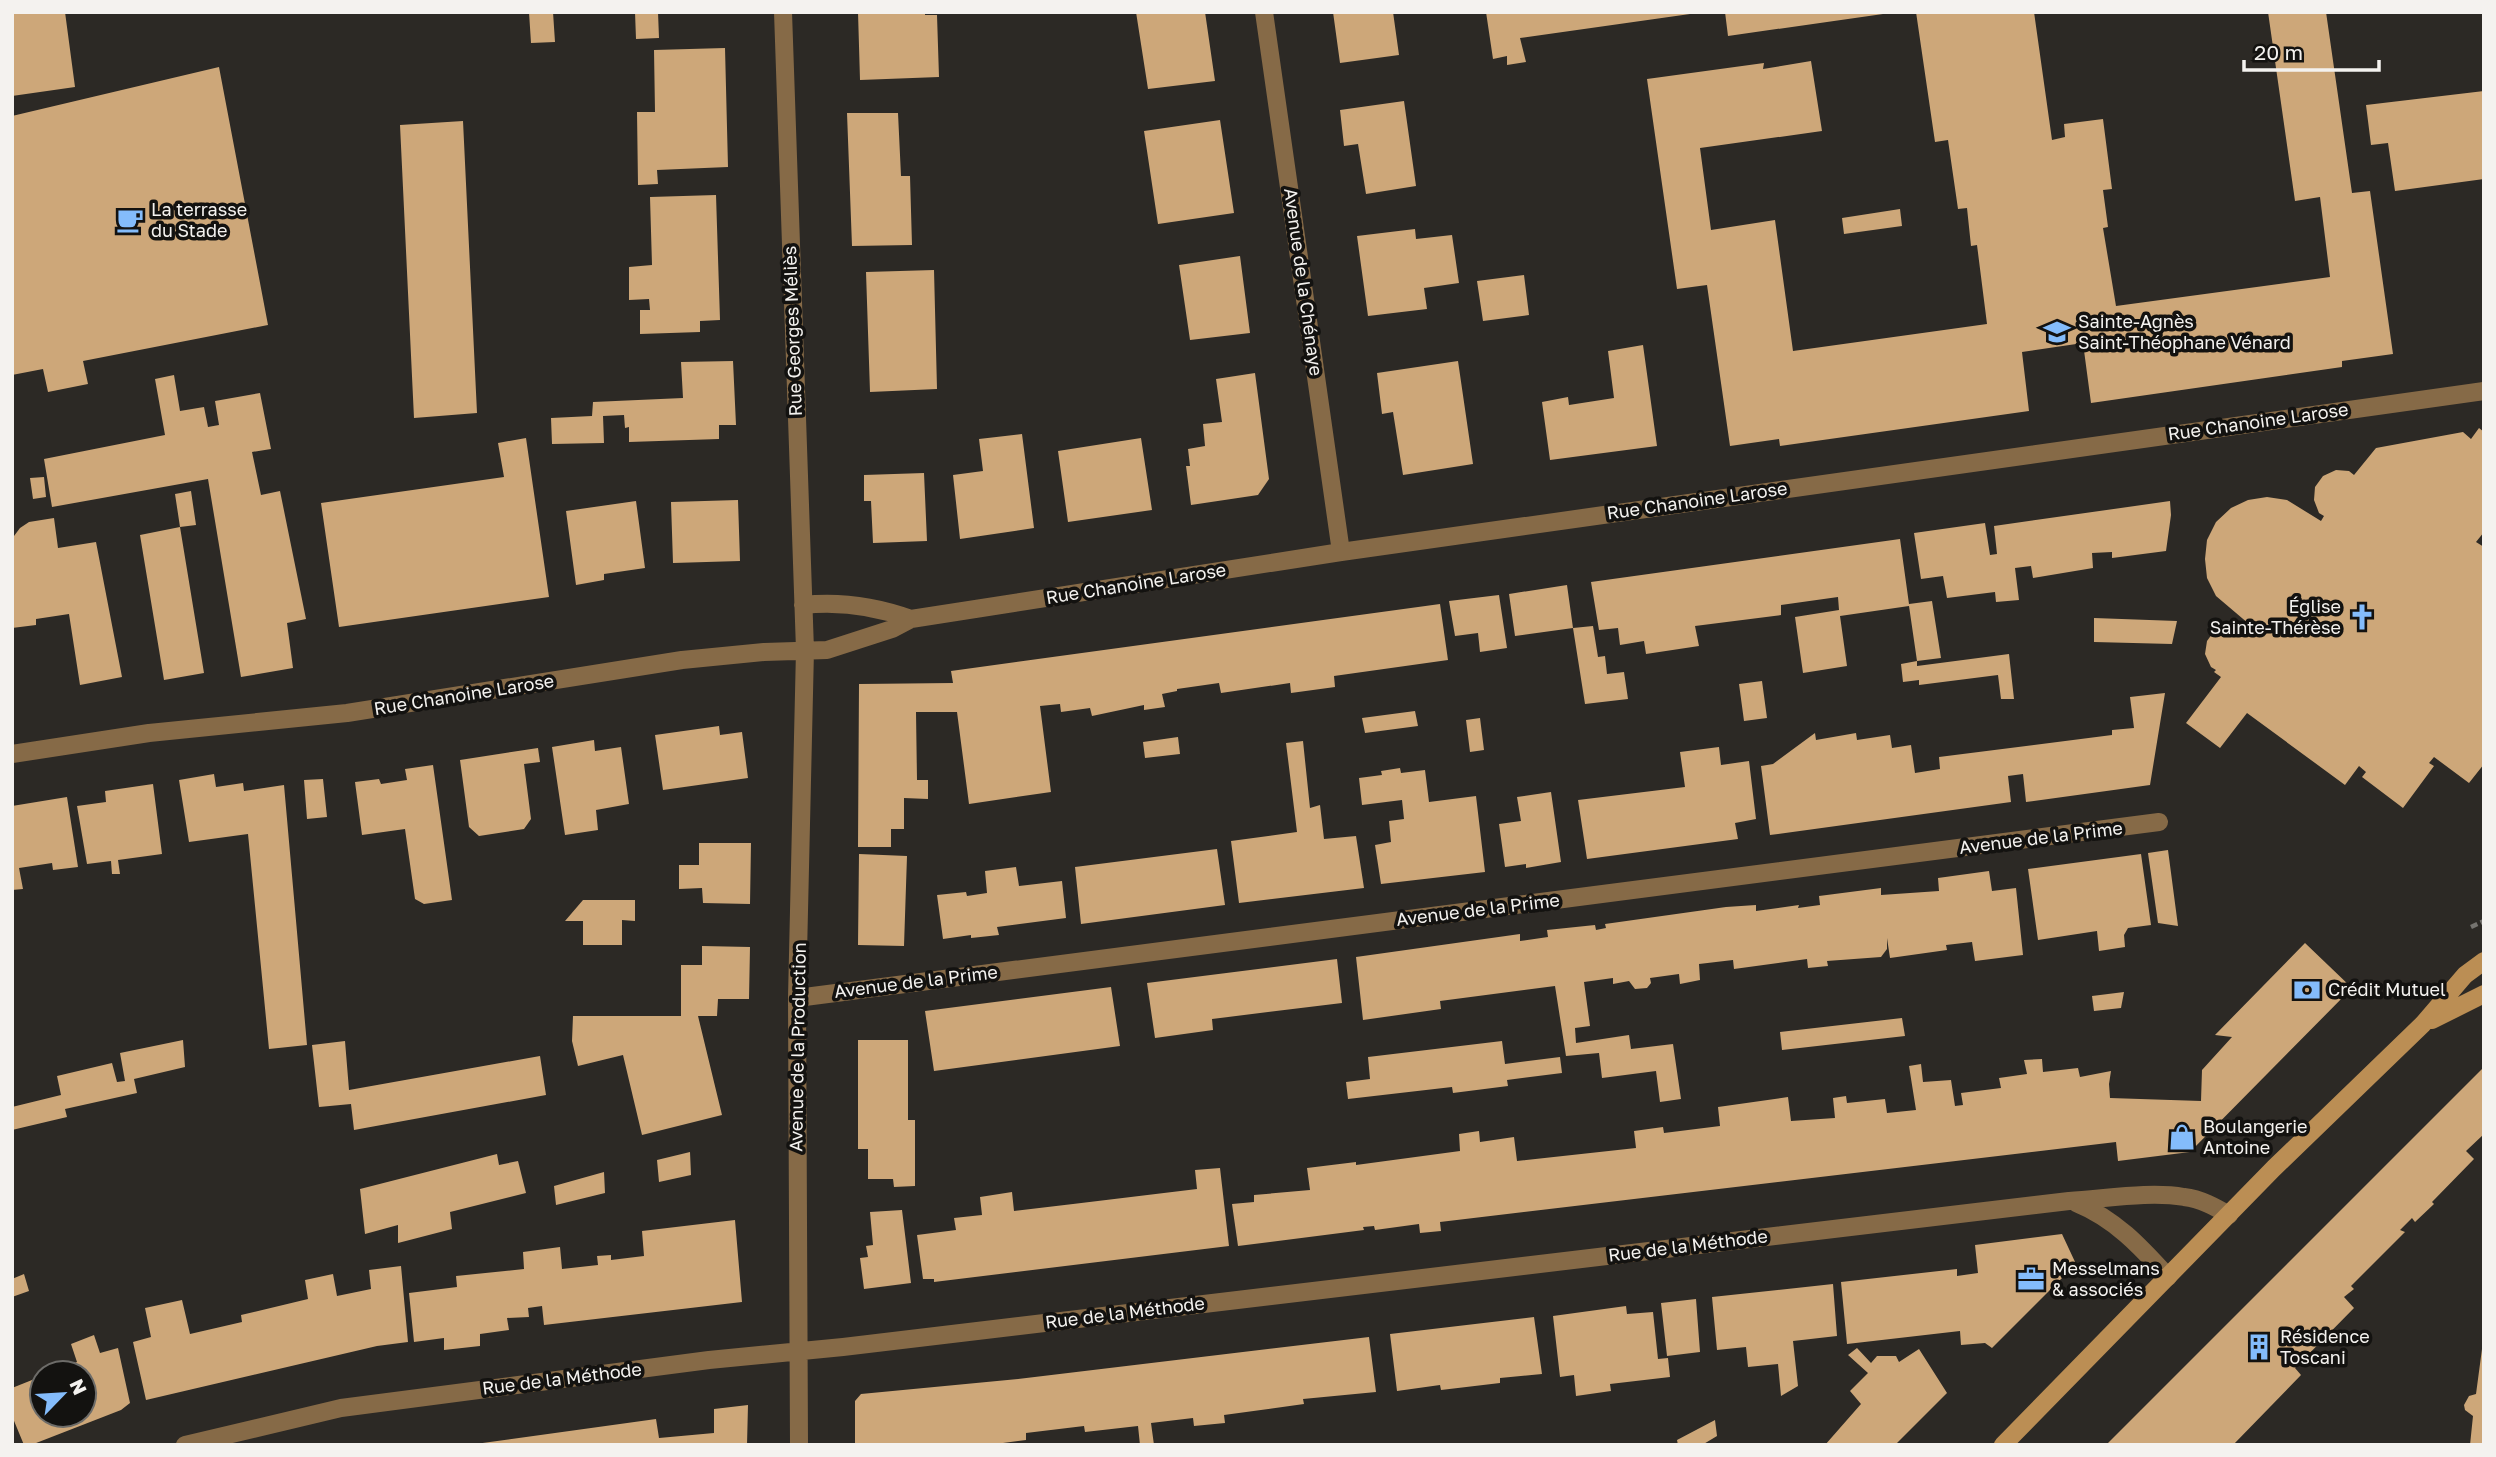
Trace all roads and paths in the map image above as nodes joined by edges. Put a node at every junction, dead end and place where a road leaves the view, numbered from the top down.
1 (783, 12) edge
2 (1264, 12) edge
3 (2484, 391) edge
4 (1340, 552) junction
5 (803, 605) junction
6 (911, 619) junction
7 (805, 650) junction
8 (12, 754) edge
9 (2159, 822) dead end
10 (2484, 921) edge
11 (2471, 928) dead end
12 (2484, 961) edge
13 (2484, 994) edge
14 (797, 998) junction
15 (2423, 1024) junction
16 (2069, 1201) junction
17 (2229, 1215) junction
18 (2168, 1278) junction
19 (798, 1350) junction
20 (185, 1445) edge
21 (799, 1445) edge
22 (2003, 1445) edge

1 - 5 street, Rue Georges Méliès
2 - 4 street, Avenue de la Chénaye
3 - 4 street, Rue Chanoine Larose
4 - 6 street, Rue Chanoine Larose
5 - 6 street, Rue Chanoine Larose
5 - 7 street, Rue Georges Méliès
6 - 7 street, Rue Chanoine Larose
7 - 8 street, Rue Chanoine Larose
7 - 14 street, Avenue de la Production
9 - 14 street, Avenue de la Prime
10 - 11 path
12 - 15 main road
13 - 15 main road
14 - 19 street, Avenue de la Production
15 - 17 main road
16 - 17 street, Rue de la Méthode
16 - 18 street
16 - 19 street, Rue de la Méthode
17 - 18 main road
18 - 22 main road
19 - 20 street, Rue de la Méthode
19 - 21 street, Avenue de la Production

